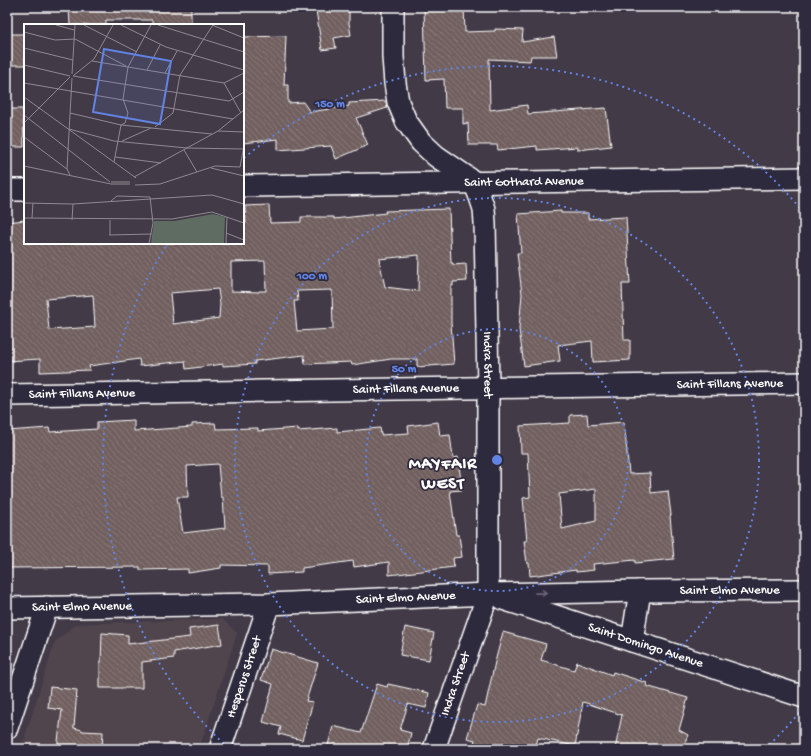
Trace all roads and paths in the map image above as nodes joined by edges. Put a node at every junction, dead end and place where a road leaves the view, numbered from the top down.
1 (393, 7) edge
2 (804, 178) edge
3 (474, 182) junction
4 (244, 186) edge
5 (7, 190) edge
6 (24, 190) edge
7 (804, 383) edge
8 (488, 387) junction
9 (7, 395) edge
10 (804, 590) edge
11 (640, 591) junction
12 (488, 594) junction
13 (269, 604) junction
14 (46, 607) junction
15 (7, 608) edge
16 (632, 641) junction
17 (804, 697) edge
18 (7, 728) edge
19 (220, 749) edge
20 (434, 749) edge

1 - 3 street
2 - 3 street, Saint Gothard Avenue
3 - 4 street, Saint Gothard Avenue
3 - 8 street, Indra Street
5 - 6 street
7 - 8 street, Saint Fillans Avenue
8 - 9 street, Saint Fillans Avenue
8 - 12 street, Indra Street
10 - 11 street, Saint Elmo Avenue
12 -> 11 street, Saint Elmo Avenue
11 - 16 street
12 - 13 street, Saint Elmo Avenue
12 - 16 street, Saint Domingo Avenue
12 - 20 street, Indra Street
13 - 14 street, Saint Elmo Avenue
13 - 19 street, Hesperus Street
14 - 15 street, Saint Elmo Avenue
14 - 18 street
16 - 17 street, Saint Domingo Avenue

